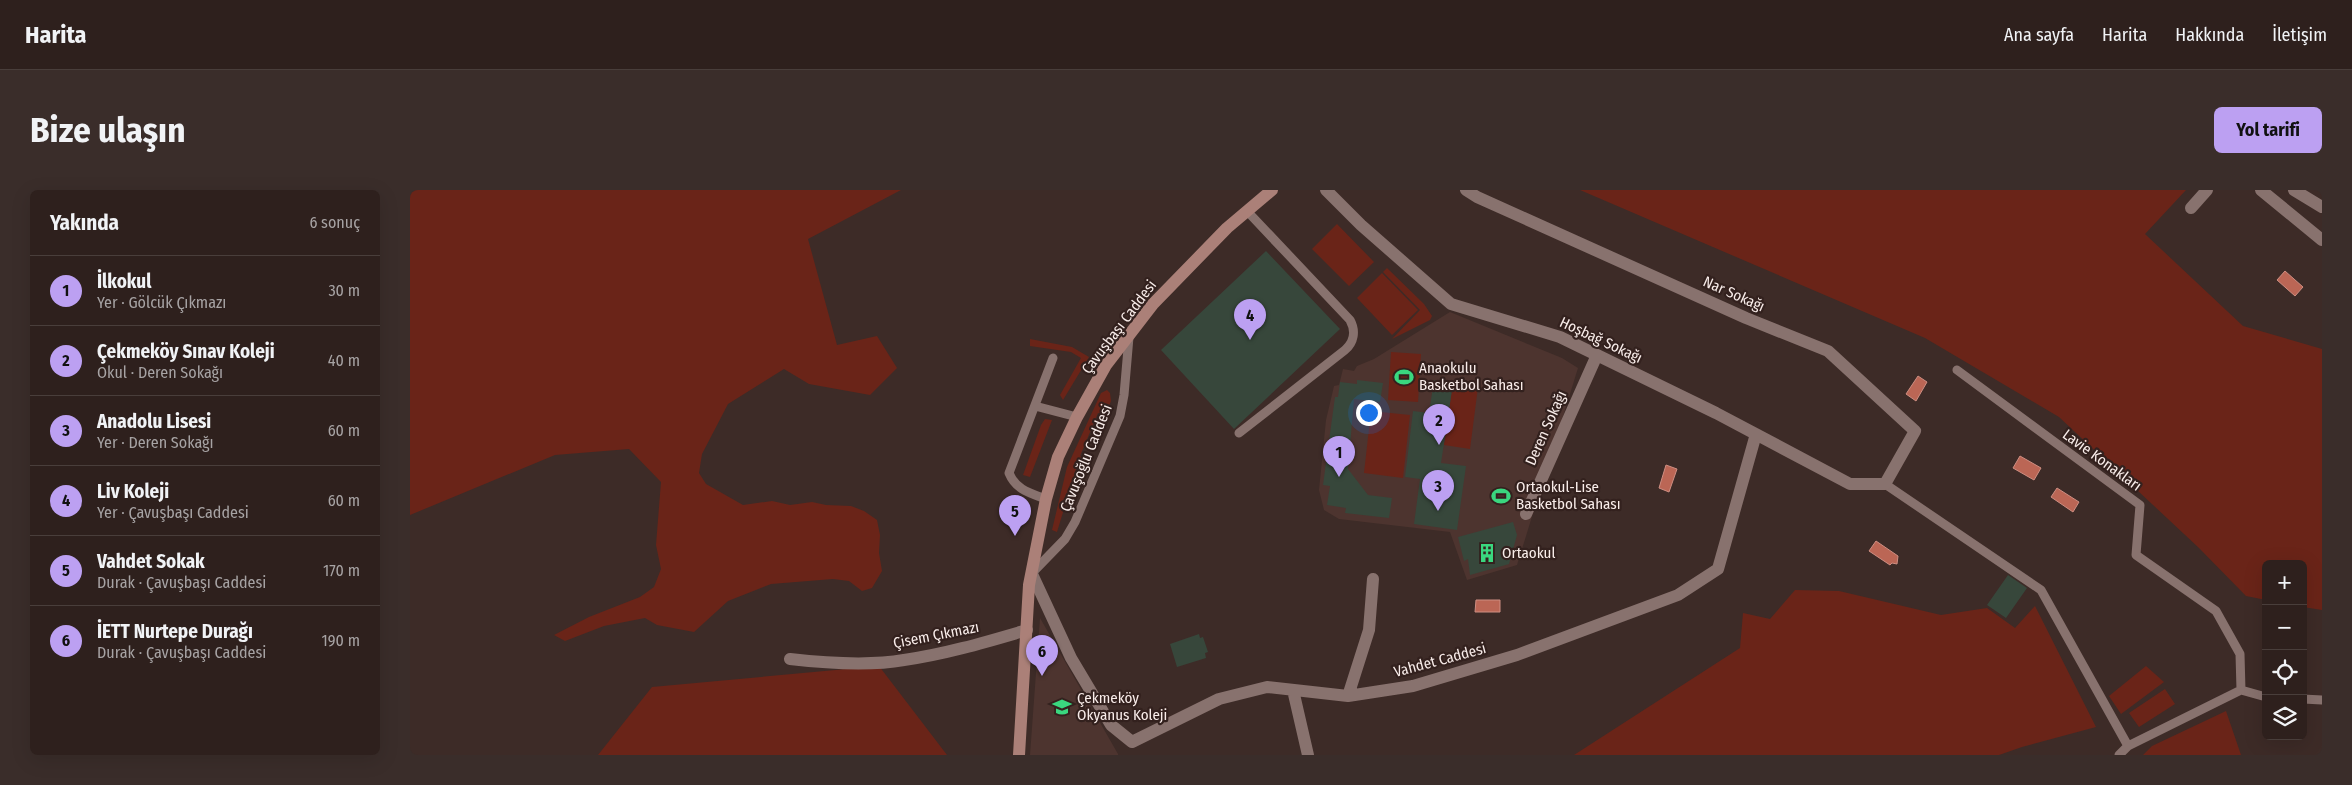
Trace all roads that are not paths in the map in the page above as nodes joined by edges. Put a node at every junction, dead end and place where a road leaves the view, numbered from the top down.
1 (1272, 190) edge
2 (1326, 190) edge
3 (1466, 190) edge
4 (2207, 190) edge
5 (2261, 190) edge
6 (2294, 190) edge
7 (2322, 207) edge
8 (2191, 208) dead end
9 (1247, 211) junction
10 (2322, 240) edge
11 (1129, 337) junction
12 (1597, 355) junction
13 (1053, 358) dead end
14 (1957, 370) dead end
15 (1035, 406) junction
16 (1077, 417) junction
17 (1239, 433) dead end
18 (1756, 434) junction
19 (1885, 484) junction
20 (1046, 498) junction
21 (1526, 514) dead end
22 (1032, 574) junction
23 (1373, 579) dead end
24 (1026, 630) junction
25 (790, 659) dead end
26 (1293, 690) junction
27 (2241, 690) junction
28 (2262, 695) edge
29 (1348, 696) junction
30 (2307, 699) edge
31 (2322, 700) edge
32 (2128, 746) junction
33 (1132, 749) edge
34 (1019, 755) edge
35 (1308, 755) edge
36 (2119, 755) edge

1 - 9 main road, Çavuşbaşı Caddesi
2 - 12 street, Hoşbağ Sokağı
3 - 19 street, Nar Sokağı
4 - 8 street
5 - 10 street
6 - 7 street
9 - 11 main road, Çavuşbaşı Caddesi
9 - 17 lane
11 - 16 main road, Çavuşbaşı Caddesi
11 - 22 lane, Çavuşoğlu Caddesi
12 - 18 street, Hoşbağ Sokağı
12 - 21 street, Deren Sokağı
13 - 15 lane
14 - 27 lane, Lavie Konakları
15 - 16 lane
15 - 20 lane
16 - 20 main road, Çavuşbaşı Caddesi
18 - 19 street, Hoşbağ Sokağı
18 - 29 street, Vahdet Caddesi
19 - 32 lane
20 - 22 main road, Çavuşbaşı Caddesi
22 - 24 main road, Çavuşbaşı Caddesi
22 - 33 street, Vahdet Caddesi
23 - 29 street
24 - 25 street, Çisem Çıkmazı
24 - 34 main road, Çavuşbaşı Caddesi
26 - 29 street, Vahdet Caddesi
26 - 33 street, Vahdet Caddesi
26 - 35 street
27 - 28 lane
27 - 32 lane
30 - 31 lane
32 - 36 lane

